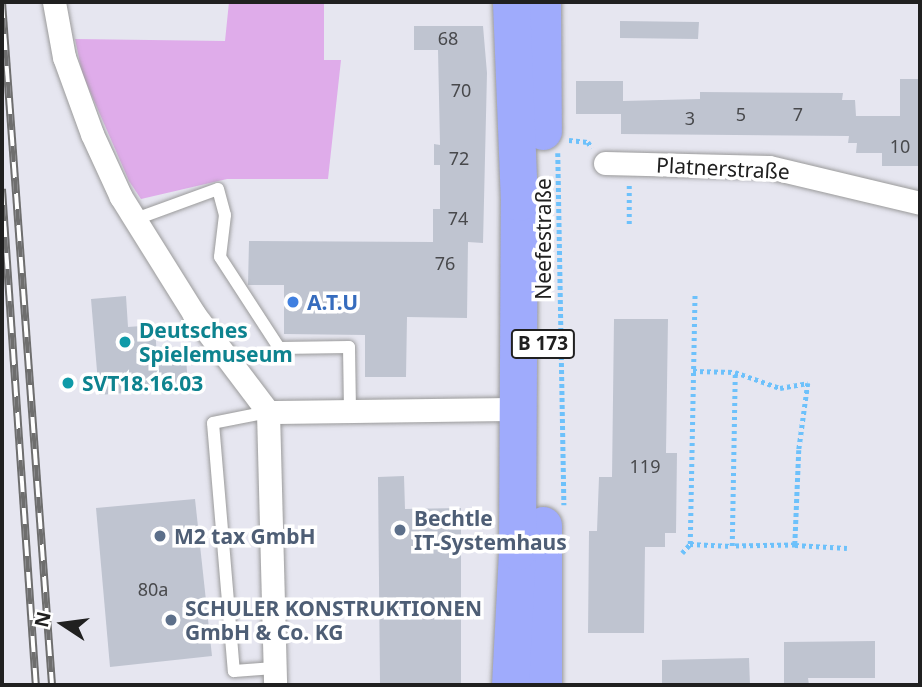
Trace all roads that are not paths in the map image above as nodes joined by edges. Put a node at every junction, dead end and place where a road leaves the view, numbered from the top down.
1 (54, 2) edge
2 (511, 2) edge
3 (542, 2) edge
4 (605, 163) road end
5 (920, 203) edge
6 (133, 220) junction
7 (350, 408) junction
8 (517, 409) junction
9 (268, 412) junction
10 (275, 676) edge
11 (510, 685) edge
12 (544, 685) edge

1 - 6 street
2 - 8 main road, Neefestraße / B 173
3 - 12 main road, Neefestraße / B 173
4 - 5 street, Platnerstraße
6 - 7 lane
6 - 9 street
7 - 8 street
7 - 9 street
8 - 11 main road, Neefestraße / B 173
9 - 10 street
9 - 10 lane

